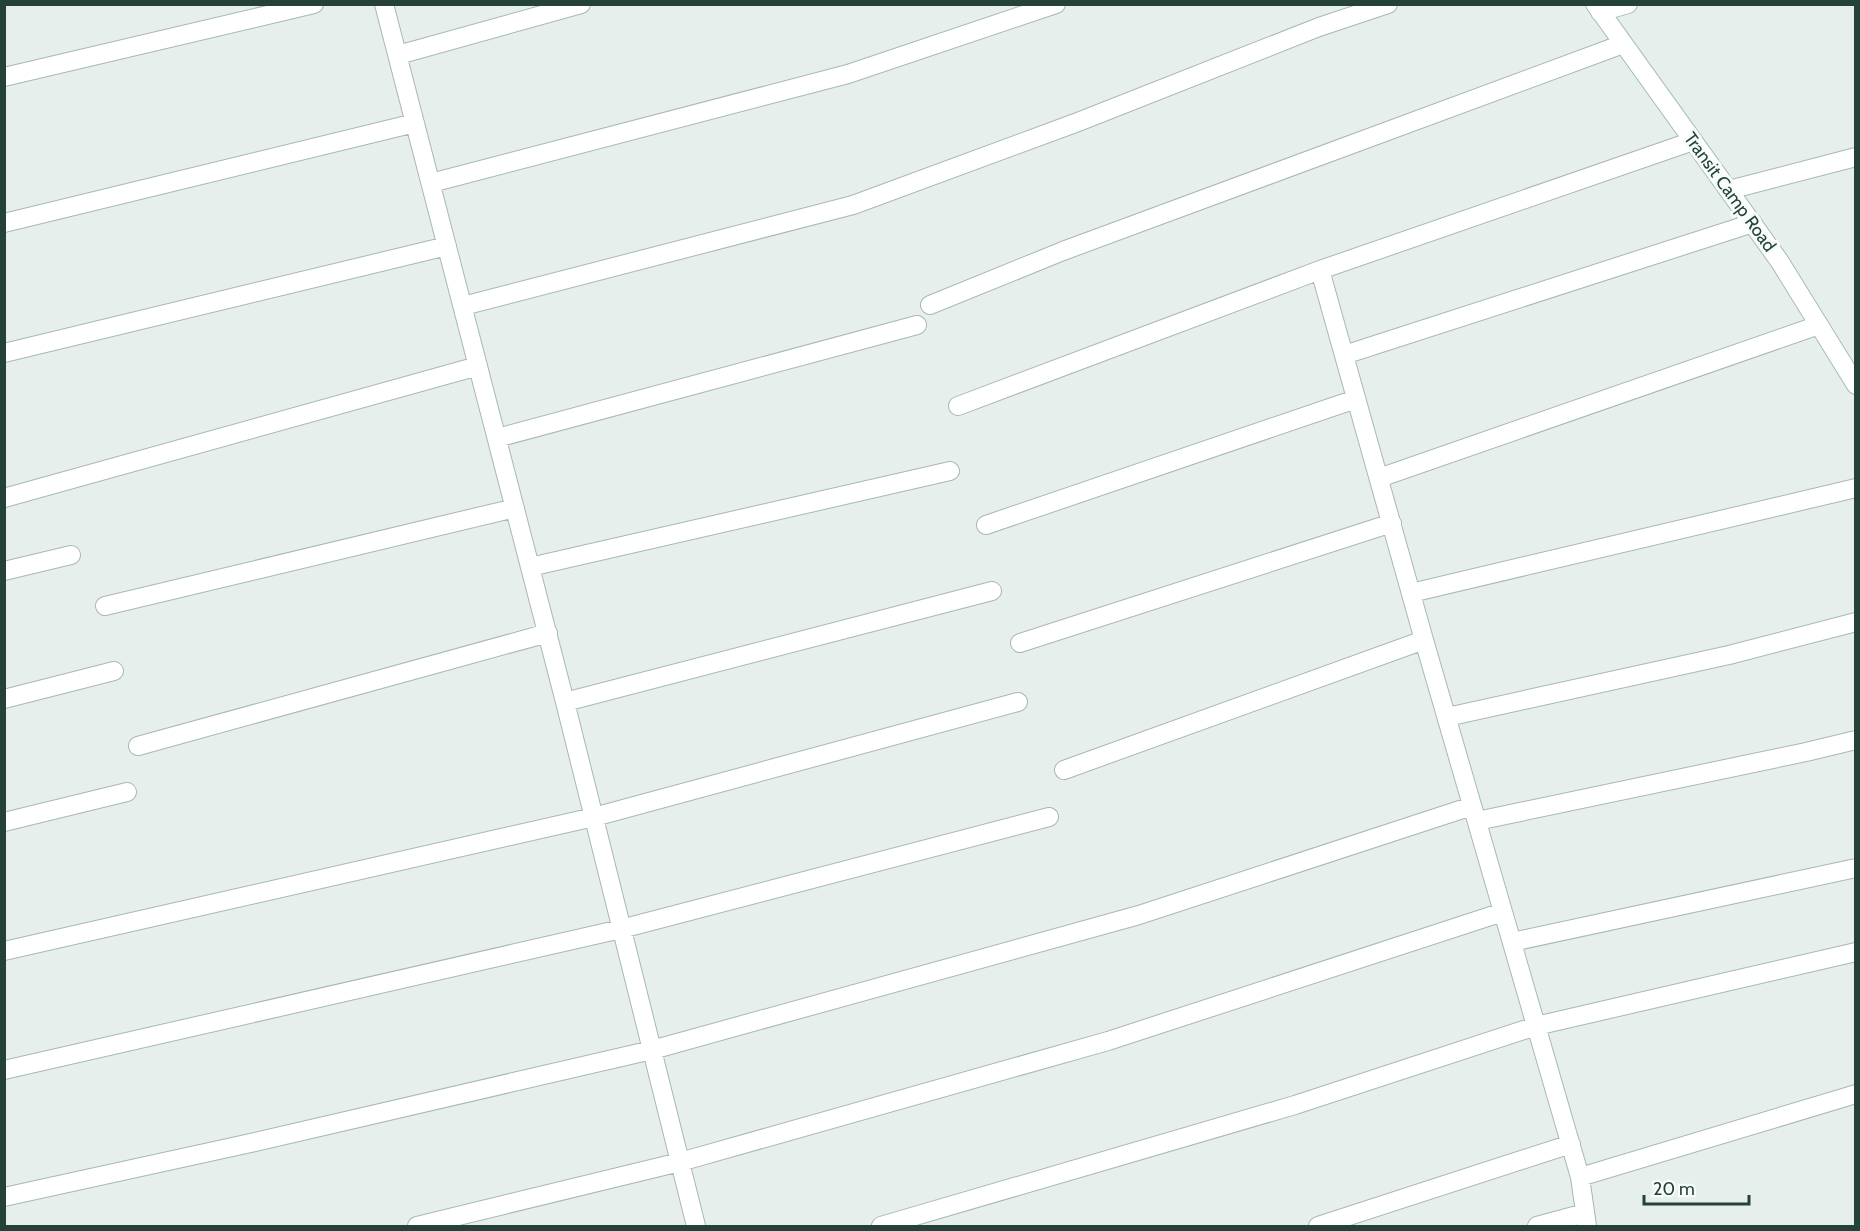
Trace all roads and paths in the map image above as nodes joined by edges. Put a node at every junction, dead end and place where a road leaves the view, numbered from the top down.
1 (314, 4) edge
2 (384, 4) edge
3 (581, 4) edge
4 (1056, 4) edge
5 (1388, 4) edge
6 (1628, 4) edge
7 (1598, 8) edge
8 (1623, 44) junction
9 (398, 55) junction
10 (4, 77) edge
11 (415, 123) junction
12 (1693, 141) junction
13 (1856, 157) edge
14 (431, 183) junction
15 (1729, 190) junction
16 (4, 223) edge
17 (1753, 223) junction
18 (447, 246) junction
19 (1320, 270) junction
20 (930, 305) dead end
21 (463, 306) junction
22 (917, 325) dead end
23 (1819, 325) junction
24 (4, 353) edge
25 (1344, 355) junction
26 (478, 366) junction
27 (1856, 385) edge
28 (1356, 399) junction
29 (958, 406) dead end
30 (497, 438) junction
31 (950, 471) dead end
32 (1378, 478) junction
33 (1856, 488) edge
34 (4, 498) edge
35 (515, 508) junction
36 (1392, 523) junction
37 (986, 525) dead end
38 (71, 555) dead end
39 (530, 567) junction
40 (4, 571) edge
41 (992, 591) dead end
42 (1411, 592) junction
43 (105, 606) dead end
44 (1856, 622) edge
45 (548, 633) junction
46 (1424, 640) junction
47 (1020, 643) dead end
48 (114, 672) dead end
49 (4, 699) edge
50 (566, 702) junction
51 (1018, 702) dead end
52 (1447, 717) junction
53 (1856, 740) edge
54 (138, 746) dead end
55 (1064, 770) dead end
56 (127, 792) dead end
57 (1474, 814) junction
58 (594, 817) junction
59 (1049, 817) dead end
60 (4, 822) edge
61 (1856, 868) edge
62 (1503, 912) junction
63 (621, 929) junction
64 (1512, 942) junction
65 (4, 951) edge
66 (1856, 952) edge
67 (1536, 1026) junction
68 (652, 1050) junction
69 (4, 1070) edge
70 (1856, 1094) edge
71 (1571, 1144) junction
72 (680, 1162) junction
73 (1580, 1177) junction
74 (4, 1197) edge
75 (1586, 1220) edge
76 (417, 1227) edge
77 (696, 1227) edge
78 (881, 1227) edge
79 (1318, 1227) edge
80 (1537, 1227) edge

1 - 10 street
2 - 9 street
3 - 9 street
4 - 14 street
5 - 21 street
6 - 7 street
7 - 8 street, Transit Camp Road
8 - 12 street, Transit Camp Road
8 - 20 street
9 - 11 street
11 - 14 street
11 - 16 street
12 - 15 street, Transit Camp Road
12 - 19 street
13 - 15 street
14 - 18 street
15 - 17 street, Transit Camp Road
17 - 23 street, Transit Camp Road
17 - 25 street
18 - 21 street
18 - 24 street
19 - 25 street
19 - 29 street
21 - 26 street
22 - 30 street
23 - 27 street, Transit Camp Road
23 - 32 street
25 - 28 street
26 - 30 street
26 - 34 street
28 - 32 street
28 - 37 street
30 - 35 street
31 - 39 street
32 - 36 street
33 - 42 street
35 - 39 street
35 - 43 street
36 - 42 street
36 - 47 street
38 - 40 street
39 - 45 street
41 - 50 street
42 - 46 street
44 - 52 street
45 - 50 street
45 - 54 street
46 - 52 street
46 - 55 street
48 - 49 street
50 - 58 street
51 - 58 street
52 - 57 street
53 - 57 street
56 - 60 street
57 - 62 street
57 - 68 street
58 - 63 street
58 - 65 street
59 - 63 street
61 - 64 street
62 - 64 street
62 - 72 street
63 - 68 street
63 - 69 street
64 - 67 street
66 - 67 street
67 - 71 street
67 - 78 street
68 - 72 street
68 - 74 street
70 - 73 street
71 - 73 street
71 - 79 street
72 - 76 street
72 - 77 street
73 - 75 street
75 - 80 street

